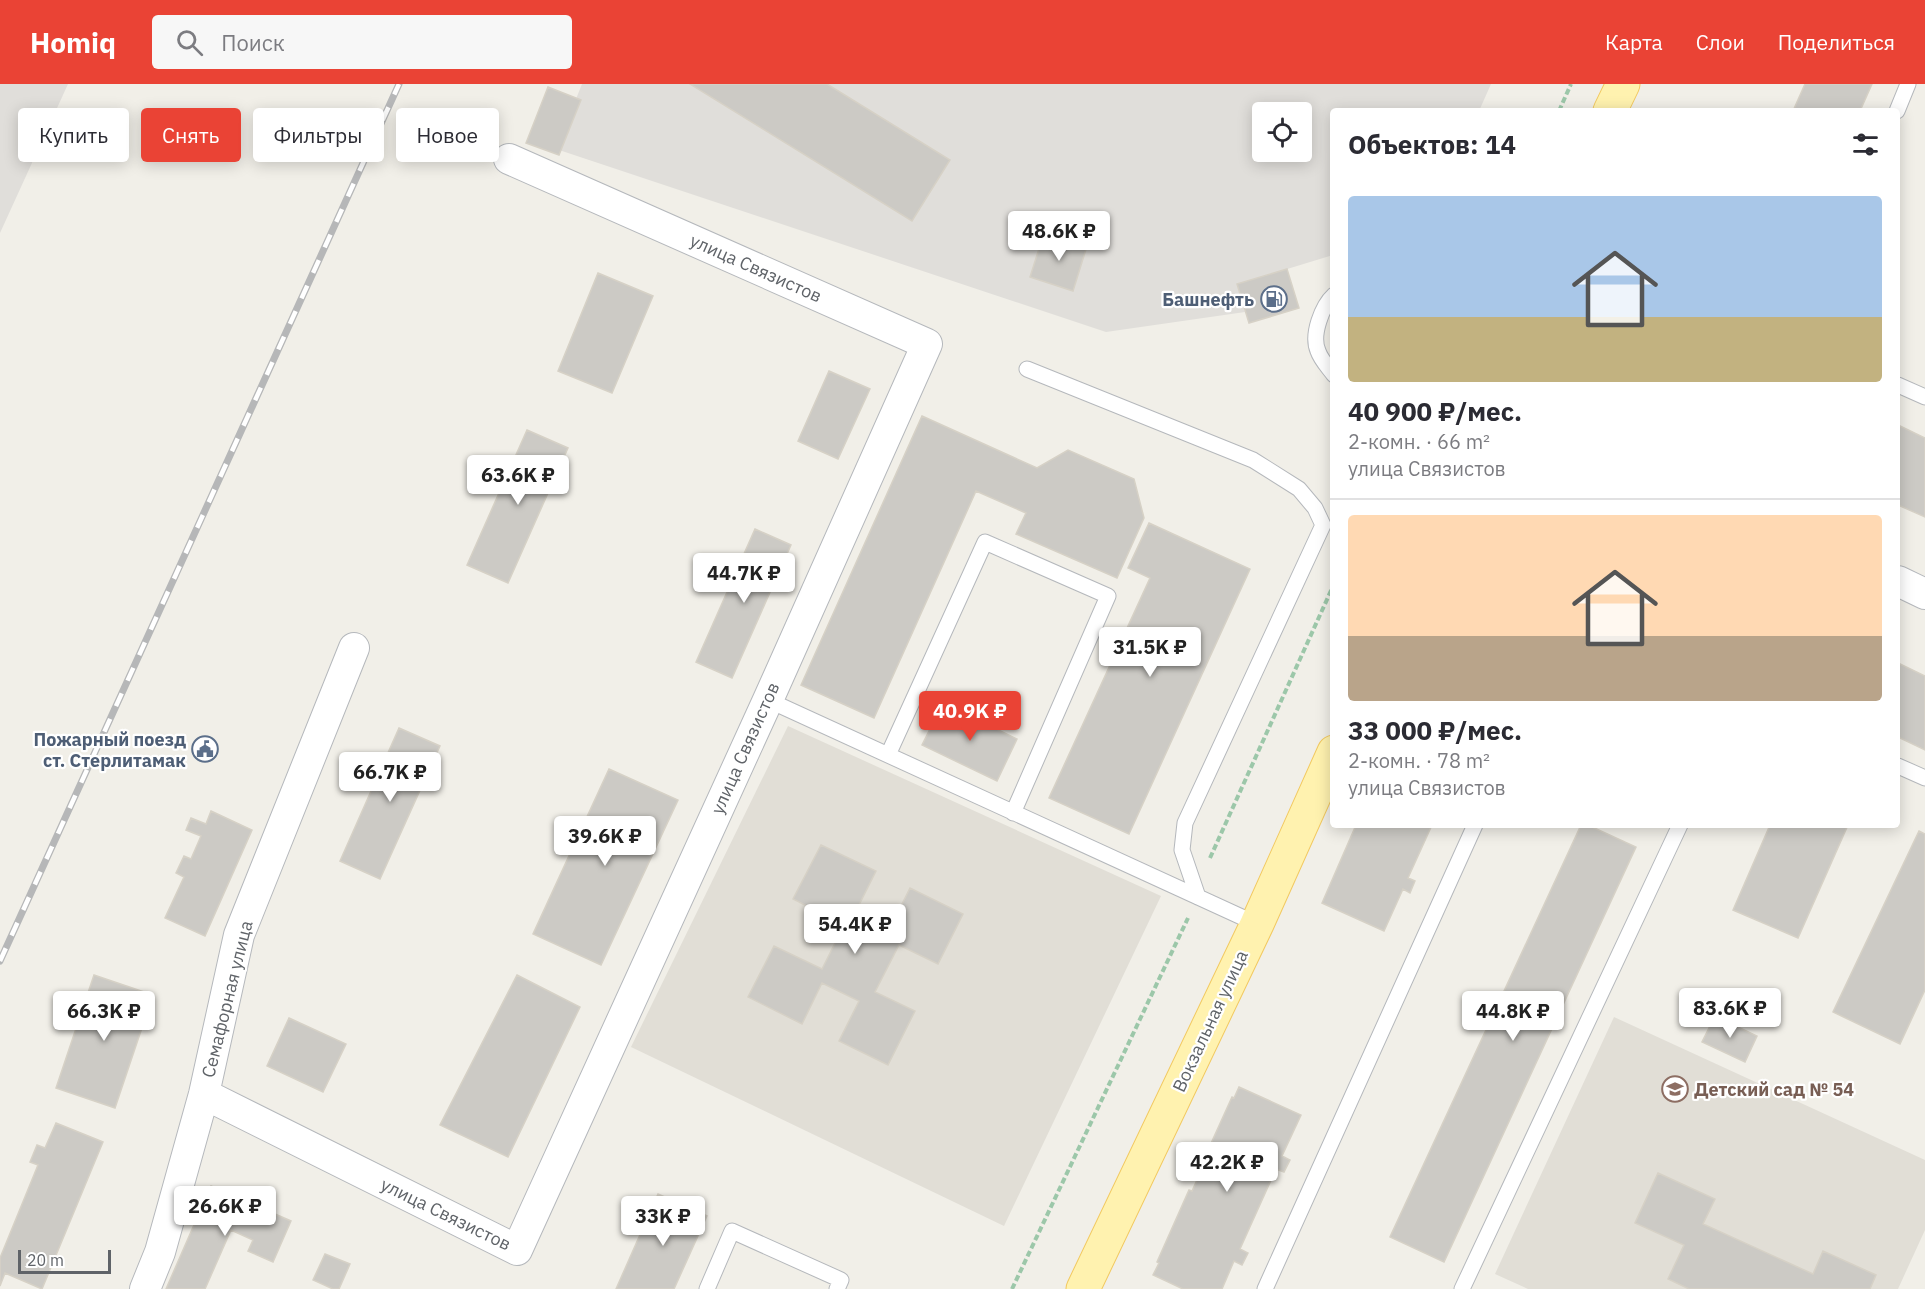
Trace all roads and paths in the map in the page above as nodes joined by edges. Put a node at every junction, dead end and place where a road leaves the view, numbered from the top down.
1 (1571, 84) edge
2 (1623, 84) edge
3 (1908, 84) edge
4 (1560, 108) edge
5 (1611, 108) edge
6 (1898, 108) edge
7 (509, 159) dead end
8 (1330, 298) edge
9 (1028, 369) dead end
10 (1330, 369) edge
11 (1900, 385) edge
12 (1925, 397) edge
13 (1328, 527) edge
14 (1900, 582) edge
15 (1330, 593) edge
16 (1925, 594) edge
17 (354, 648) dead end
18 (768, 700) junction
19 (888, 755) junction
20 (1330, 761) edge
21 (1900, 767) edge
22 (1925, 778) edge
23 (1013, 813) junction
24 (1473, 828) edge
25 (1679, 828) edge
26 (1198, 897) junction
27 (1257, 924) junction
28 (204, 1094) junction
29 (145, 1289) edge
30 (707, 1289) edge
31 (837, 1289) edge
32 (1012, 1289) edge
33 (1083, 1289) edge
34 (1264, 1289) edge
35 (1462, 1289) edge

1 - 4 path
2 - 5 main road
3 - 6 lane
7 - 18 street, улица Связистов
8 - 10 lane
9 - 13 lane
11 - 12 lane
13 - 26 lane
14 - 16 street
15 - 26 path
17 - 28 street, Семафорная улица
18 - 19 lane
18 - 28 street, улица Связистов
19 - 23 lane
19 - 23 lane
20 - 27 main road, Вокзальная улица
21 - 22 lane
23 - 26 lane
24 - 34 lane
25 - 35 lane
26 - 27 lane
26 - 32 path
27 - 33 main road, Вокзальная улица
28 - 29 street, Семафорная улица
30 - 31 lane

